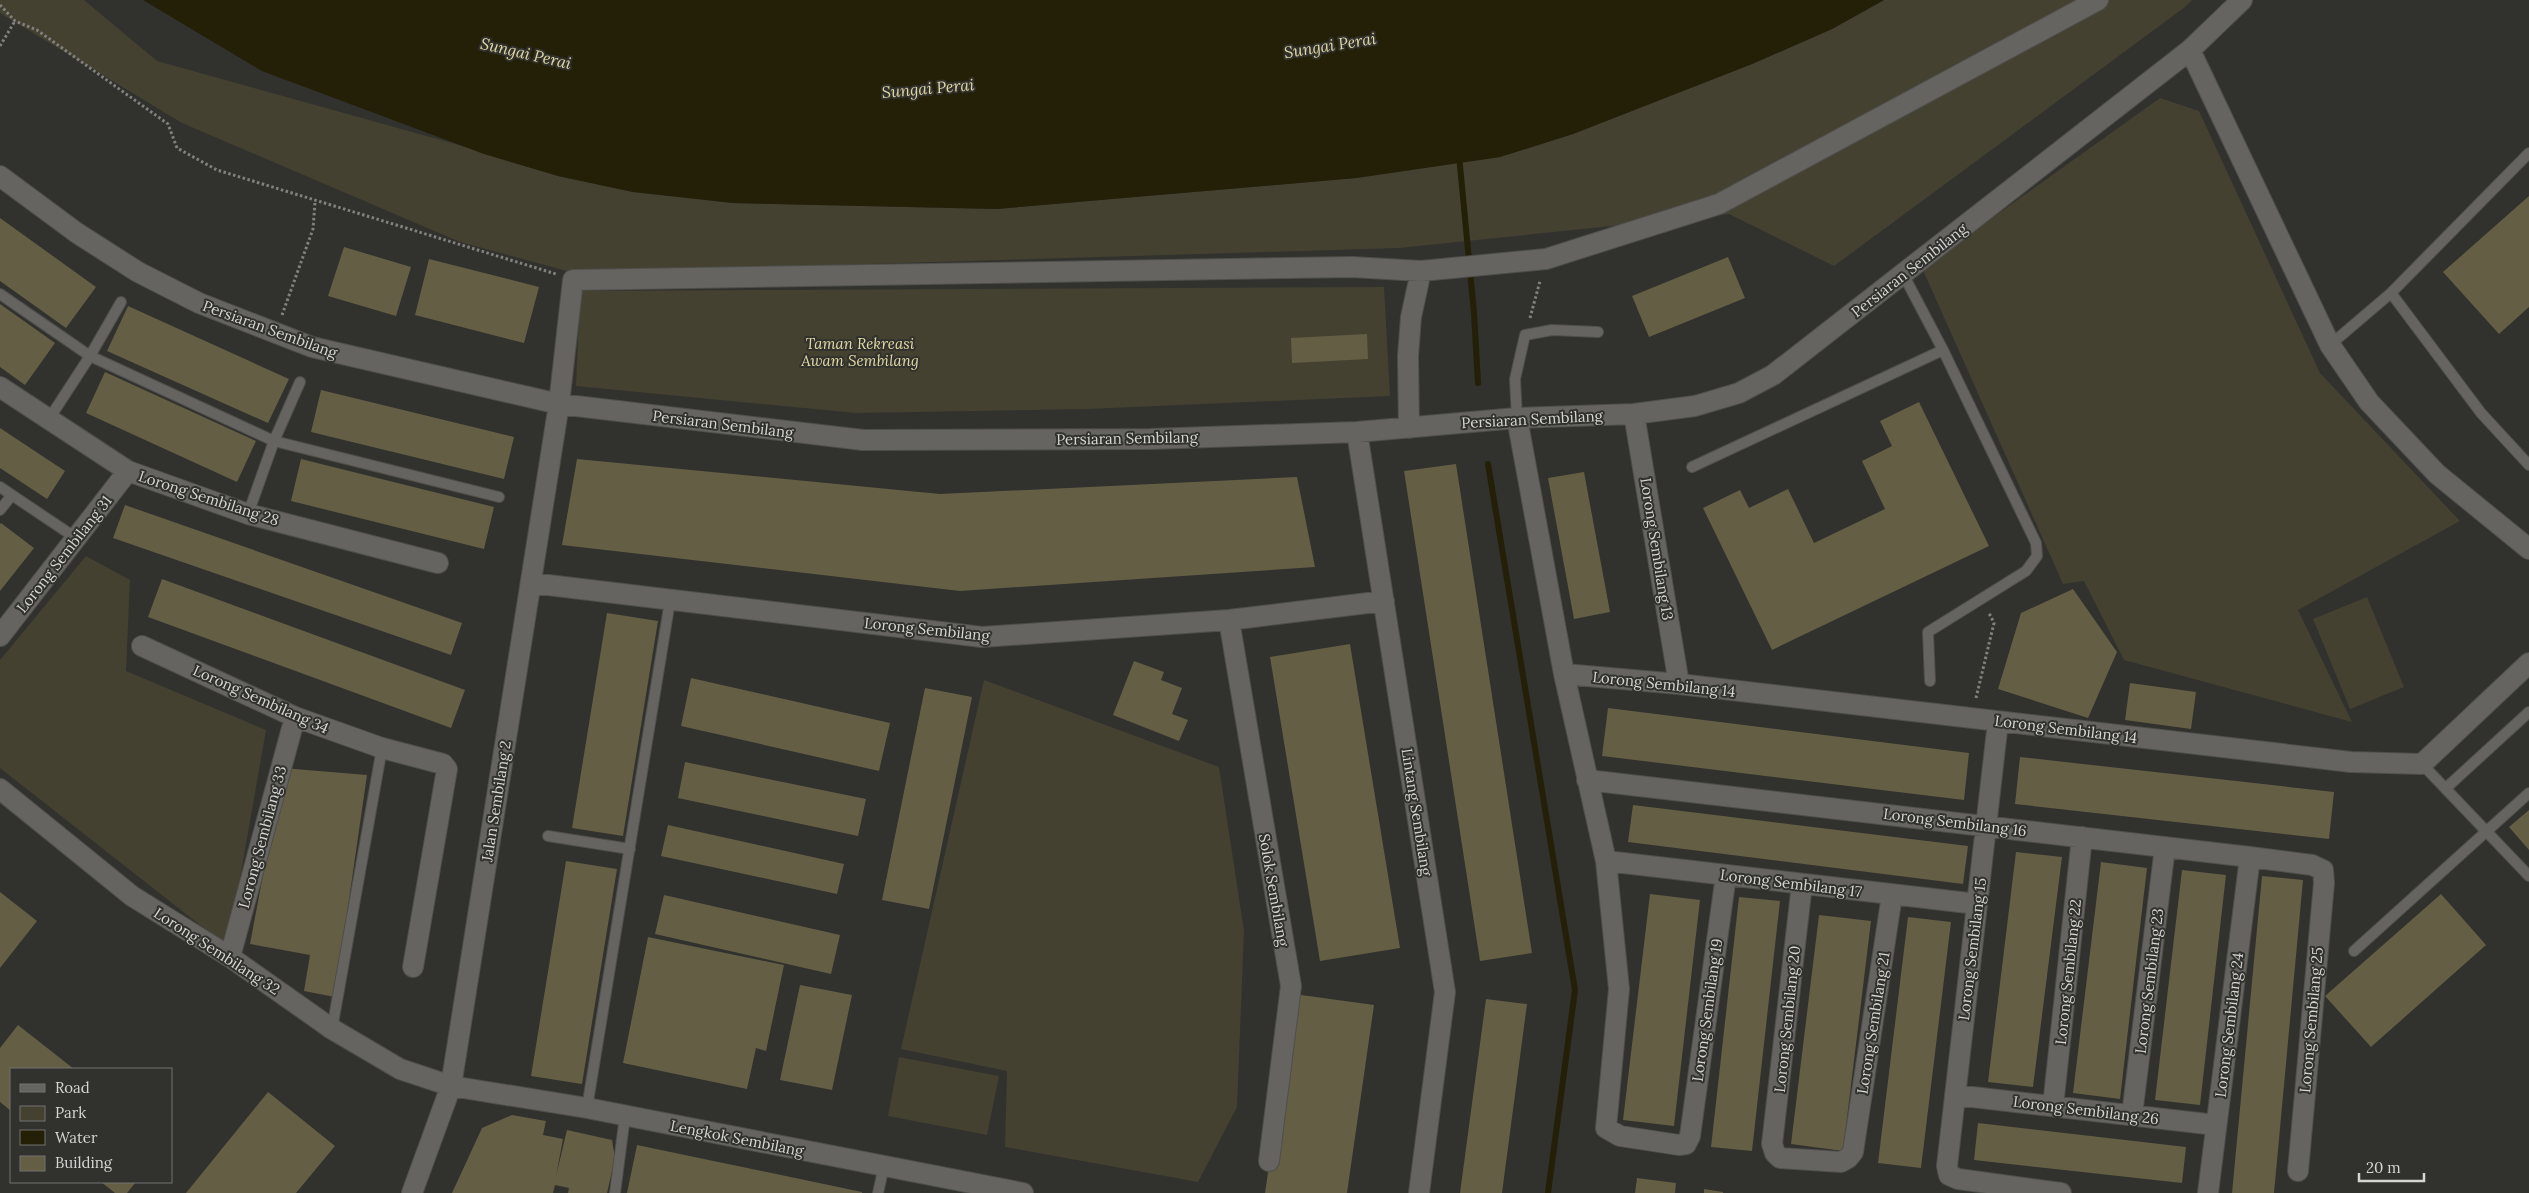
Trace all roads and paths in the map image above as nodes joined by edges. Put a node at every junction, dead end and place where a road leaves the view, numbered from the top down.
1 (2098, 0) edge
2 (2242, 0) edge
3 (0, 5) edge
4 (16, 21) junction
5 (0, 46) edge
6 (2190, 50) junction
7 (2529, 153) edge
8 (0, 176) edge
9 (315, 202) junction
10 (1546, 259) junction
11 (1421, 271) junction
12 (1903, 274) junction
13 (573, 280) junction
14 (2391, 293) junction
15 (0, 294) edge
16 (121, 302) dead end
17 (1598, 332) dead end
18 (275, 334) junction
19 (1525, 336) junction
20 (2330, 345) junction
21 (1943, 350) junction
22 (90, 356) junction
23 (300, 382) dead end
24 (0, 387) edge
25 (559, 404) junction
26 (1634, 414) junction
27 (1517, 418) junction
28 (49, 419) junction
29 (1409, 428) junction
30 (1357, 432) junction
31 (274, 441) junction
32 (2529, 465) edge
33 (1692, 467) dead end
34 (128, 471) junction
35 (0, 487) edge
36 (12, 495) junction
37 (498, 497) dead end
38 (0, 510) edge
39 (248, 514) junction
40 (76, 538) junction
41 (2529, 549) edge
42 (438, 563) dead end
43 (531, 583) junction
44 (1982, 599) junction
45 (670, 601) junction
46 (1384, 601) junction
47 (1228, 620) junction
48 (0, 636) edge
49 (142, 646) dead end
50 (2529, 662) edge
51 (1564, 674) junction
52 (1930, 681) dead end
53 (1679, 684) junction
54 (2529, 712) edge
55 (295, 718) junction
56 (1976, 719) junction
57 (1998, 722) junction
58 (382, 748) junction
59 (2422, 764) junction
60 (1587, 780) junction
61 (2446, 788) junction
62 (0, 789) edge
63 (2529, 793) edge
64 (1986, 826) junction
65 (2488, 831) junction
66 (548, 836) dead end
67 (2082, 837) junction
68 (2165, 847) junction
69 (630, 849) junction
70 (2250, 857) junction
71 (1606, 861) junction
72 (2322, 870) joint
73 (1726, 875) junction
74 (2529, 876) edge
75 (1802, 884) junction
76 (1892, 895) junction
77 (1977, 904) junction
78 (2354, 951) dead end
79 (230, 957) junction
80 (414, 968) dead end
81 (332, 1029) junction
82 (451, 1086) junction
83 (1955, 1095) junction
84 (2053, 1106) junction
85 (587, 1108) junction
86 (2132, 1115) junction
87 (625, 1116) junction
88 (2216, 1125) junction
89 (1853, 1152) joint
90 (1269, 1161) dead end
91 (884, 1166) junction
92 (2298, 1171) dead end
93 (412, 1193) edge
94 (615, 1193) edge
95 (878, 1193) edge
96 (1022, 1193) edge
97 (1420, 1193) edge
98 (2061, 1193) edge
99 (2208, 1193) edge

1 - 10 street
2 - 6 street, Persiaran Sembilang
3 - 4 path
4 - 5 path
4 - 9 path
6 - 12 street, Persiaran Sembilang
6 - 20 street
7 - 14 lane
8 - 18 street, Persiaran Sembilang
9 - 13 path
9 - 18 path
10 - 11 street
10 - 19 path
11 - 13 street
11 - 29 street
12 - 21 lane
12 - 26 street, Persiaran Sembilang
13 - 25 street, Jalan Sembilang 2
14 - 20 lane
14 - 32 lane
15 - 22 lane
16 - 22 lane
17 - 19 lane
18 - 25 street, Persiaran Sembilang
19 - 27 lane
20 - 41 street
21 - 33 lane
21 - 44 lane
22 - 28 lane
22 - 31 lane
23 - 31 lane
24 - 28 street, Lorong Sembilang 28
25 - 30 street, Persiaran Sembilang
25 - 43 street, Jalan Sembilang 2
26 - 27 street, Persiaran Sembilang
26 - 53 street, Lorong Sembilang 13
27 - 29 street, Persiaran Sembilang
27 - 51 street
28 - 34 street, Lorong Sembilang 28
29 - 30 street, Persiaran Sembilang
30 - 46 street, Lintang Sembilang
31 - 37 lane
31 - 39 lane
34 - 39 street, Lorong Sembilang 28
34 - 40 street, Lorong Sembilang 31
35 - 36 lane
36 - 38 lane
36 - 40 lane
39 - 42 street, Lorong Sembilang 28
40 - 48 street, Lorong Sembilang 31
43 - 45 street, Lorong Sembilang
43 - 82 street, Jalan Sembilang 2
44 - 52 lane
44 - 56 path
45 - 47 street, Lorong Sembilang
45 - 69 lane
46 - 47 street, Lorong Sembilang
46 - 97 street, Lintang Sembilang
47 - 90 street, Solok Sembilang
49 - 55 street, Lorong Sembilang 34
50 - 59 street
51 - 53 street, Lorong Sembilang 14
51 - 60 street
53 - 56 street, Lorong Sembilang 14
54 - 61 lane
55 - 58 street, Lorong Sembilang 34
55 - 79 street, Lorong Sembilang 33
56 - 57 street, Lorong Sembilang 14
57 - 59 street, Lorong Sembilang 14
57 - 64 street, Lorong Sembilang 15
58 - 80 street, Lorong Sembilang 34
58 - 81 lane
59 - 61 lane
60 - 64 street, Lorong Sembilang 16
60 - 71 street
61 - 65 lane
62 - 79 street, Lorong Sembilang 32
63 - 65 lane
64 - 67 street, Lorong Sembilang 16
64 - 77 street, Lorong Sembilang 15
65 - 74 lane
65 - 78 lane
66 - 69 lane
67 - 68 street, Lorong Sembilang 16
67 - 84 street, Lorong Sembilang 22
68 - 70 street, Lorong Sembilang 16
68 - 86 street, Lorong Sembilang 23
69 - 85 lane
70 - 72 street, Lorong Sembilang 16
70 - 88 street, Lorong Sembilang 24
71 - 73 street, Lorong Sembilang 17
71 - 73 street, Lorong Sembilang 19
72 - 92 street, Lorong Sembilang 25
73 - 75 street, Lorong Sembilang 17
75 - 76 street, Lorong Sembilang 17
75 - 89 street, Lorong Sembilang 20
76 - 77 street, Lorong Sembilang 17
76 - 89 street, Lorong Sembilang 21
77 - 83 street, Lorong Sembilang 15
79 - 81 street, Lorong Sembilang 32
81 - 82 street, Lorong Sembilang 32
82 - 85 street, Lengkok Sembilang
82 - 93 street, Jalan Sembilang 2
83 - 84 street, Lorong Sembilang 26
83 - 98 street, Lorong Sembilang 15
84 - 86 street, Lorong Sembilang 26
85 - 87 street, Lengkok Sembilang
86 - 88 street, Lorong Sembilang 26
87 - 91 street, Lengkok Sembilang
87 - 94 lane
88 - 99 street, Lorong Sembilang 24
91 - 95 lane
91 - 96 street, Lengkok Sembilang

